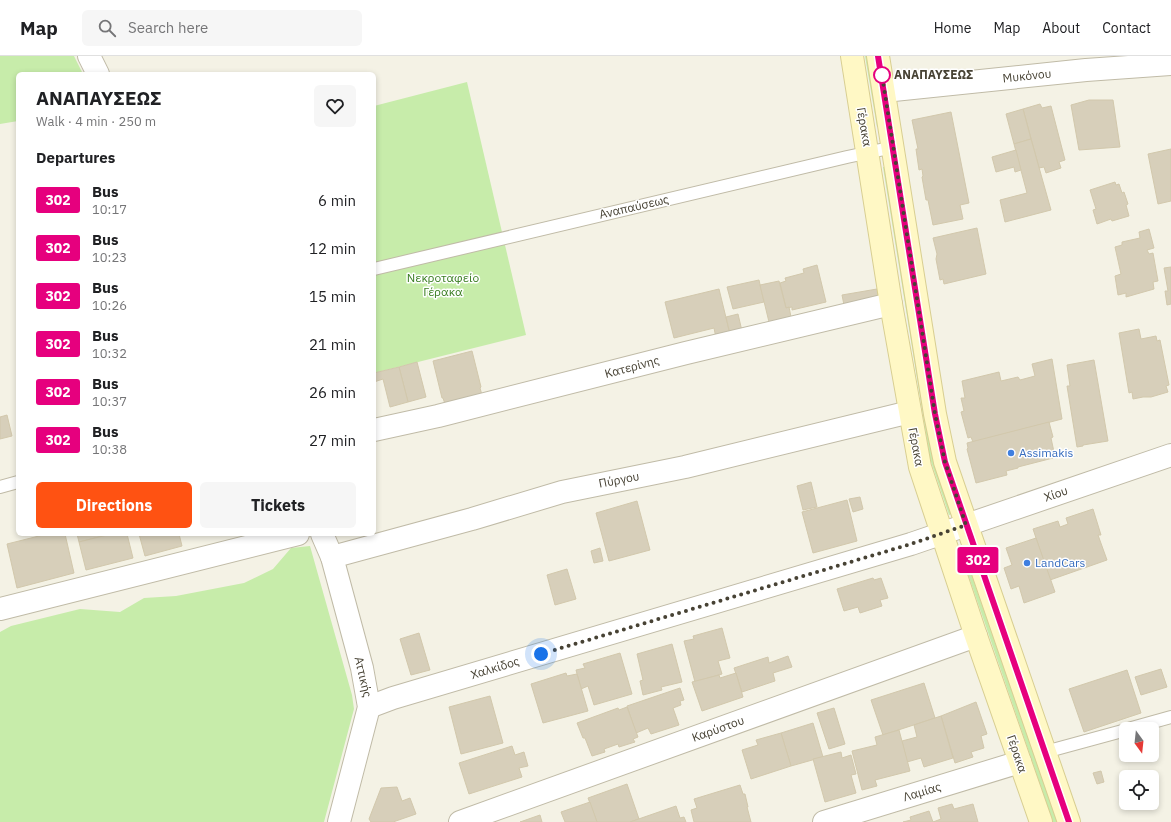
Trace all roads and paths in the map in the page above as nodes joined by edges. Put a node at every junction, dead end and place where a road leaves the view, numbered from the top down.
1 (89, 56) edge
2 (852, 56) edge
3 (878, 56) edge
4 (1086, 63) edge
5 (1171, 64) edge
6 (97, 72) edge
7 (884, 91) junction
8 (894, 147) junction
9 (868, 153) junction
10 (376, 268) edge
11 (891, 304) junction
12 (910, 412) junction
13 (376, 430) edge
14 (1171, 455) edge
15 (16, 483) edge
16 (0, 487) edge
17 (966, 525) junction
18 (942, 533) junction
19 (290, 536) edge
20 (323, 536) edge
21 (332, 557) junction
22 (0, 609) edge
23 (976, 636) junction
24 (369, 707) junction
25 (1171, 717) edge
26 (1153, 722) edge
27 (1119, 731) edge
28 (1045, 752) junction
29 (1020, 762) junction
30 (339, 822) edge
31 (460, 822) edge
32 (824, 822) edge
33 (1041, 822) edge
34 (1069, 822) edge

1 - 6 street
2 - 9 street, Γέρακα
3 - 7 street
4 - 5 street, Μυκόνου
4 - 7 street, Μυκόνου
7 - 8 street
8 - 9 lane, Αναπαύσεως
8 - 17 street
9 - 10 lane, Αναπαύσεως
9 - 11 street, Γέρακα
11 - 12 street, Γέρακα
11 - 13 street, Κατερίνης
12 - 18 street, Γέρακα
12 - 21 street, Πύργου
14 - 17 street, Χίου
15 - 16 lane
17 - 18 street, Χίου
17 - 28 street
18 - 23 street, Γέρακα
18 - 24 street, Χαλκίδος
19 - 22 street
20 - 21 street, Αττικής
21 - 24 street, Αττικής
23 - 29 street, Γέρακα
23 - 31 street, Καρύστου
24 - 30 street, Αττικής
25 - 26 lane
27 - 28 lane
28 - 34 street
29 - 32 street, Λαμίας
29 - 33 street, Γέρακα

